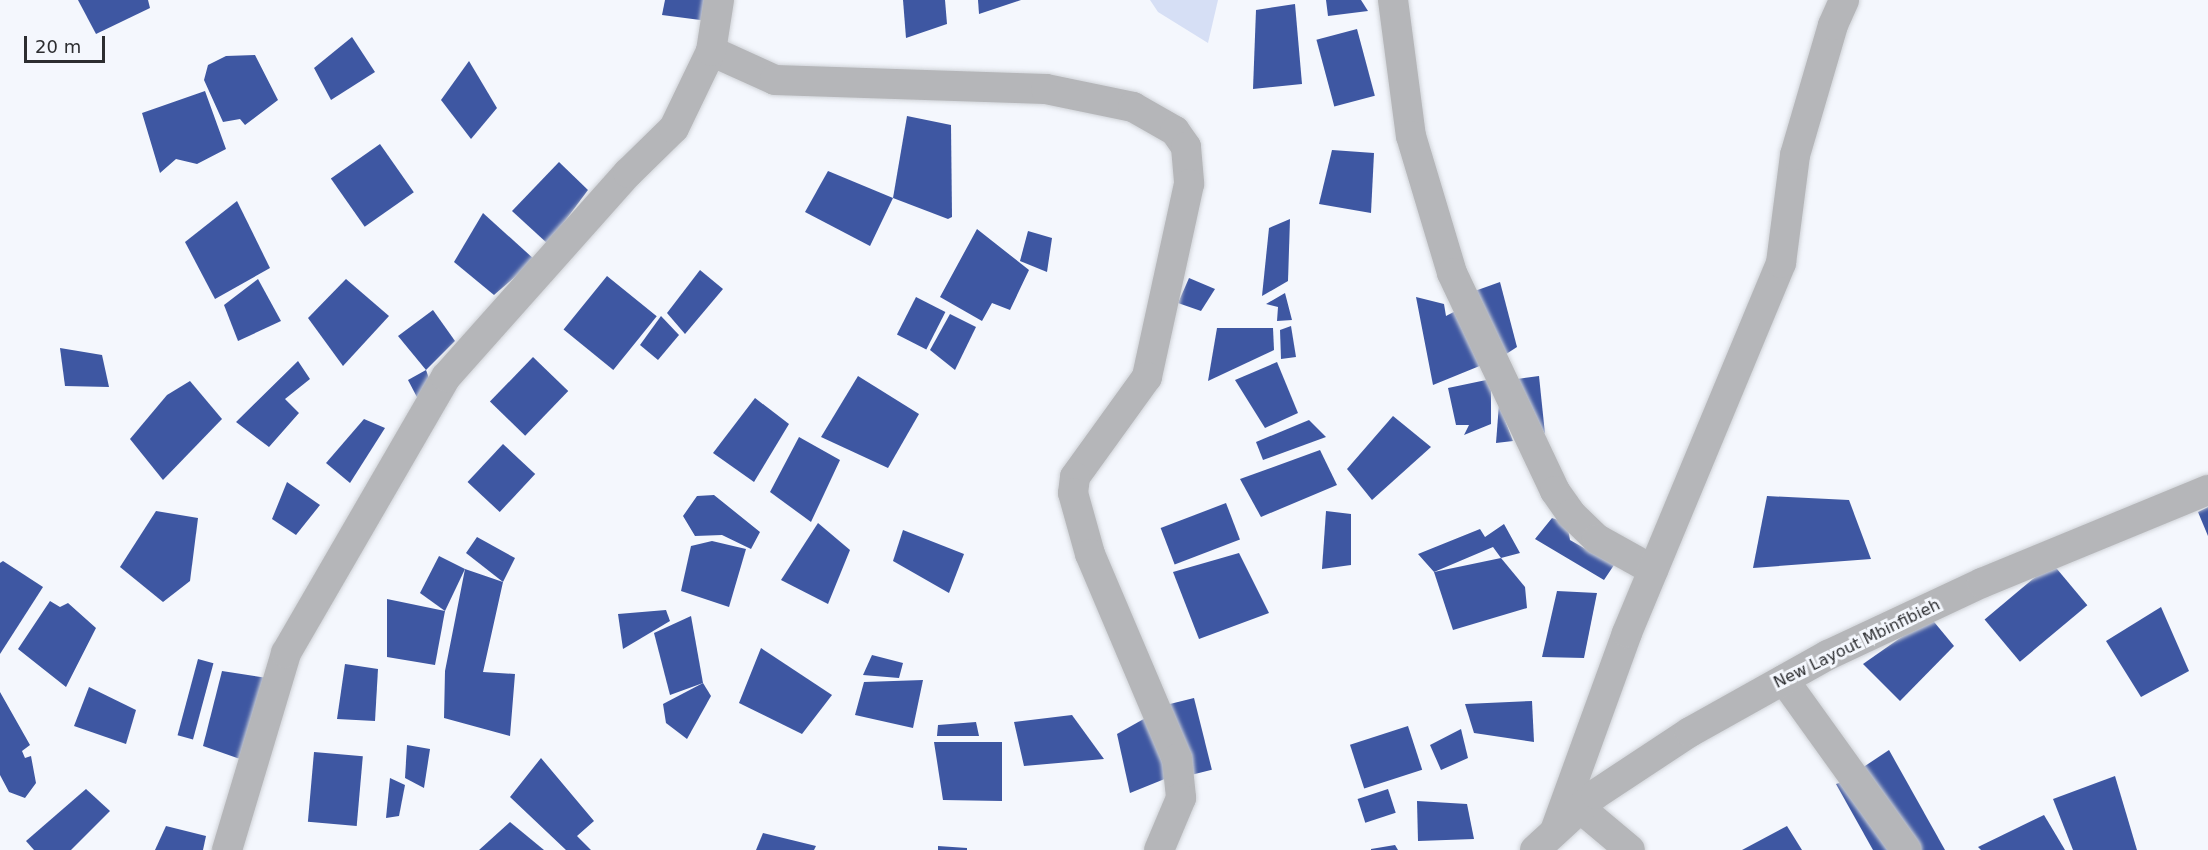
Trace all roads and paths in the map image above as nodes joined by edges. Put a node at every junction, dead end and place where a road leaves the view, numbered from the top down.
1 (719, 0) edge
2 (1393, 0) edge
3 (1844, 0) edge
4 (711, 51) junction
5 (2208, 490) edge
6 (1653, 570) junction
7 (1784, 680) junction
8 (1580, 808) junction
9 (1545, 841) edge
10 (227, 850) edge
11 (1159, 850) edge
12 (1630, 850) edge
13 (1906, 850) edge

1 - 4 street
2 - 6 street
3 - 6 street
4 - 10 street
4 - 11 street
5 - 7 street, New Layout Mbinfibieh
6 - 9 street
7 - 8 street, New Layout Mbinfibieh
7 - 13 street
8 - 9 street, New Layout Mbinfibieh
8 - 12 street

